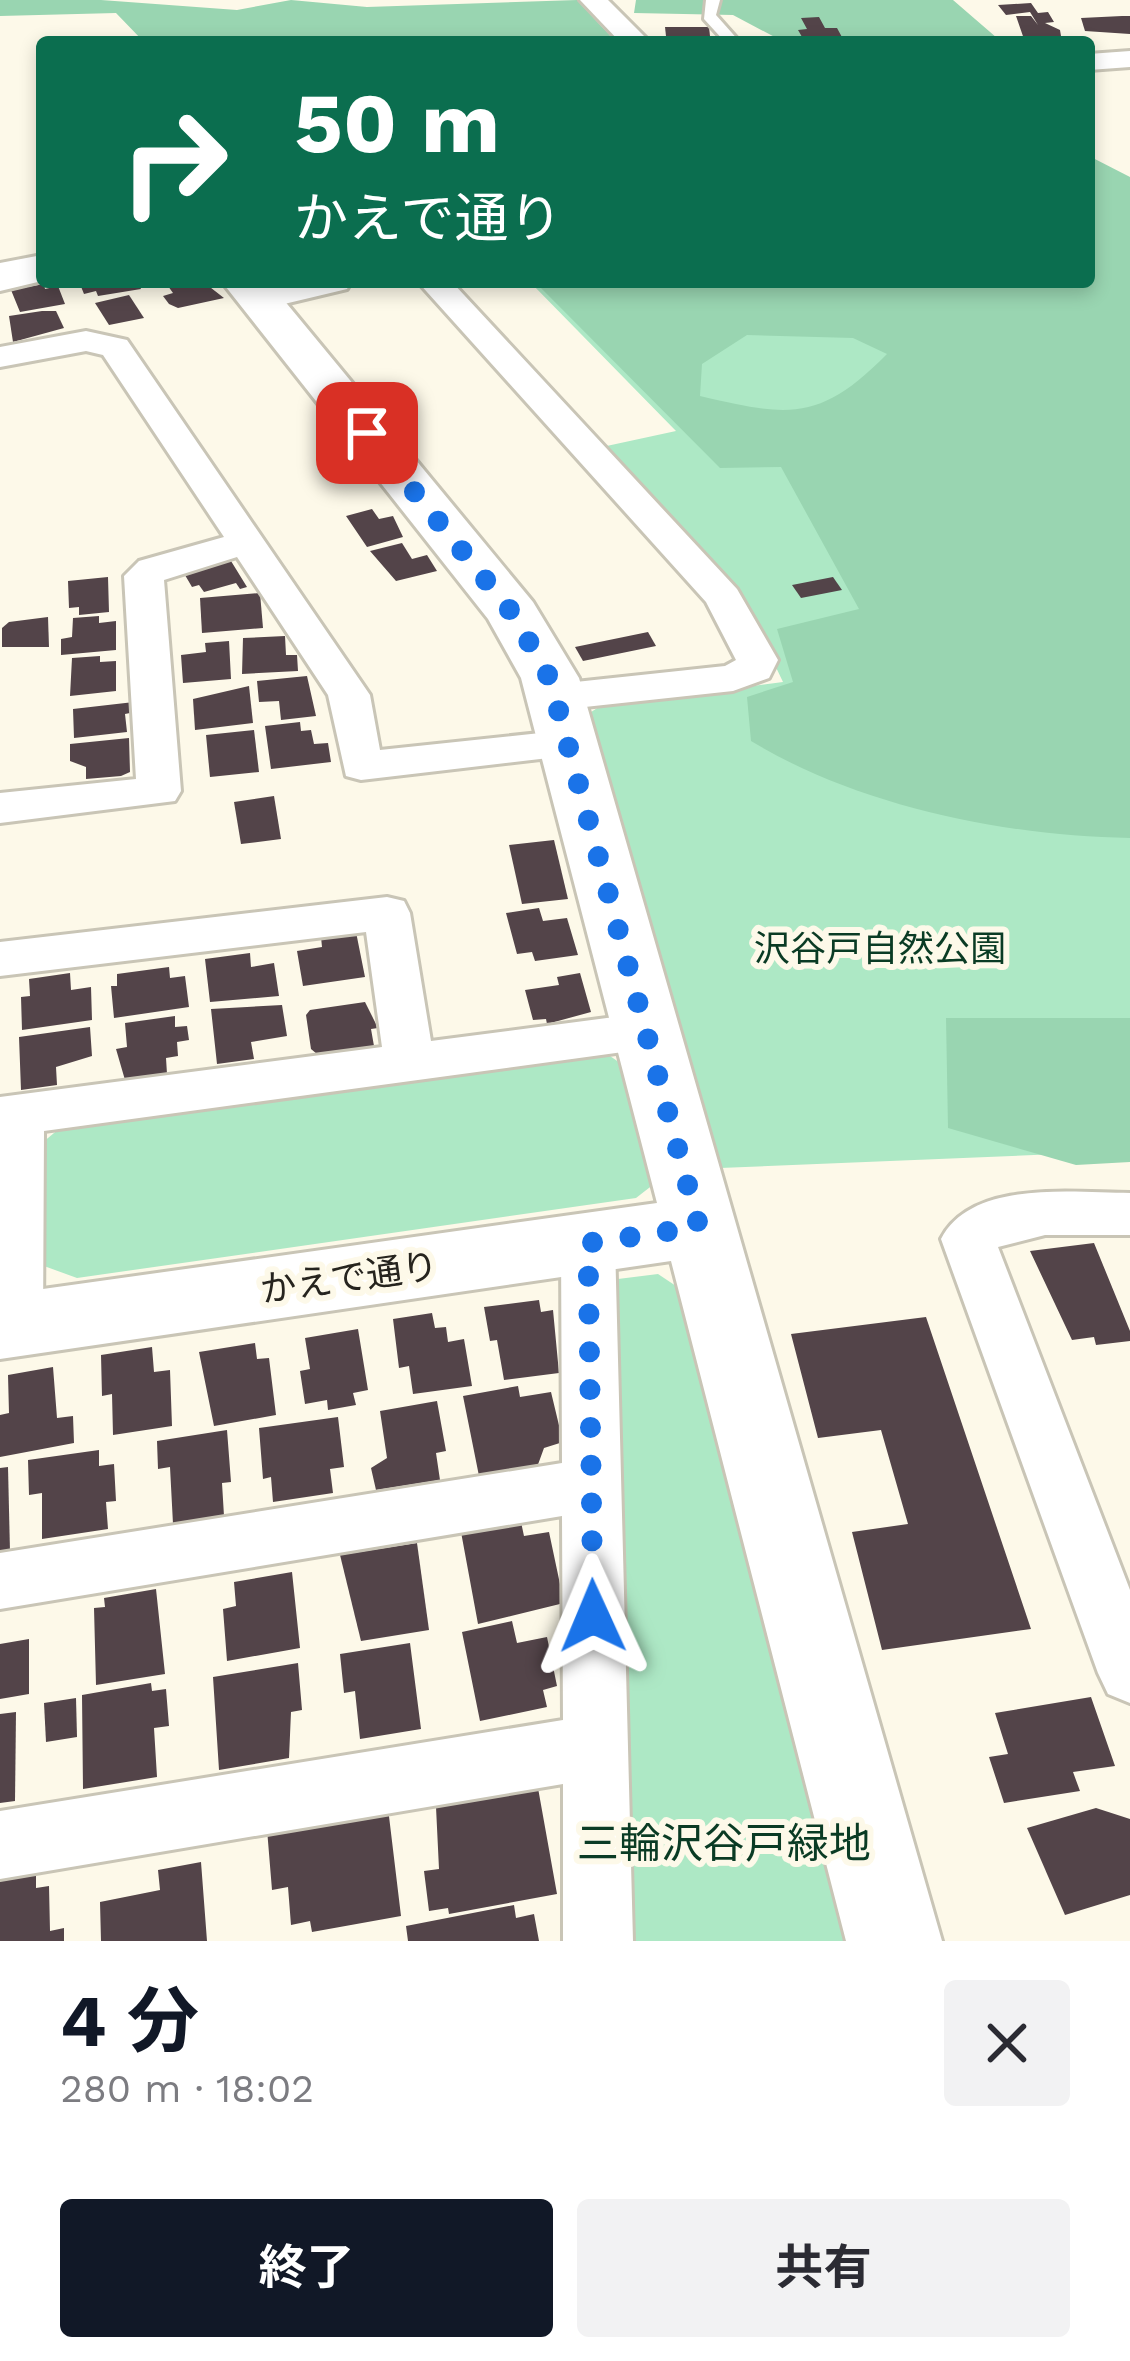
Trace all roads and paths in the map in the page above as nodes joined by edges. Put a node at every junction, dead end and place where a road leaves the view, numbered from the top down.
1 (593, 0) edge
2 (713, 0) edge
3 (630, 36) edge
4 (727, 36) edge
5 (1130, 59) edge
6 (1095, 62) edge
7 (36, 269) edge
8 (0, 277) edge
9 (440, 288) edge
10 (252, 291) edge
11 (0, 357) edge
12 (245, 543) junction
13 (562, 720) junction
14 (0, 808) edge
15 (0, 959) edge
16 (645, 1031) junction
17 (410, 1062) junction
18 (9, 1115) edge
19 (1130, 1214) edge
20 (699, 1227) junction
21 (588, 1243) junction
22 (8, 1326) edge
23 (591, 1485) junction
24 (0, 1581) edge
25 (1130, 1673) edge
26 (595, 1747) junction
27 (0, 1845) edge
28 (598, 1941) edge
29 (894, 1941) edge

1 - 3 street
2 - 4 lane
5 - 6 street
7 - 8 street
9 - 13 street
10 - 13 street
11 - 12 street
12 - 13 street
12 - 14 street
13 - 16 street
15 - 17 street
16 - 17 street
16 - 20 street
17 - 18 street
18 - 22 street
19 - 25 street
20 - 21 street, かえで通り
20 - 29 street
21 - 22 street, かえで通り
21 - 23 street
23 - 24 street
23 - 26 street
26 - 27 street
26 - 28 street

